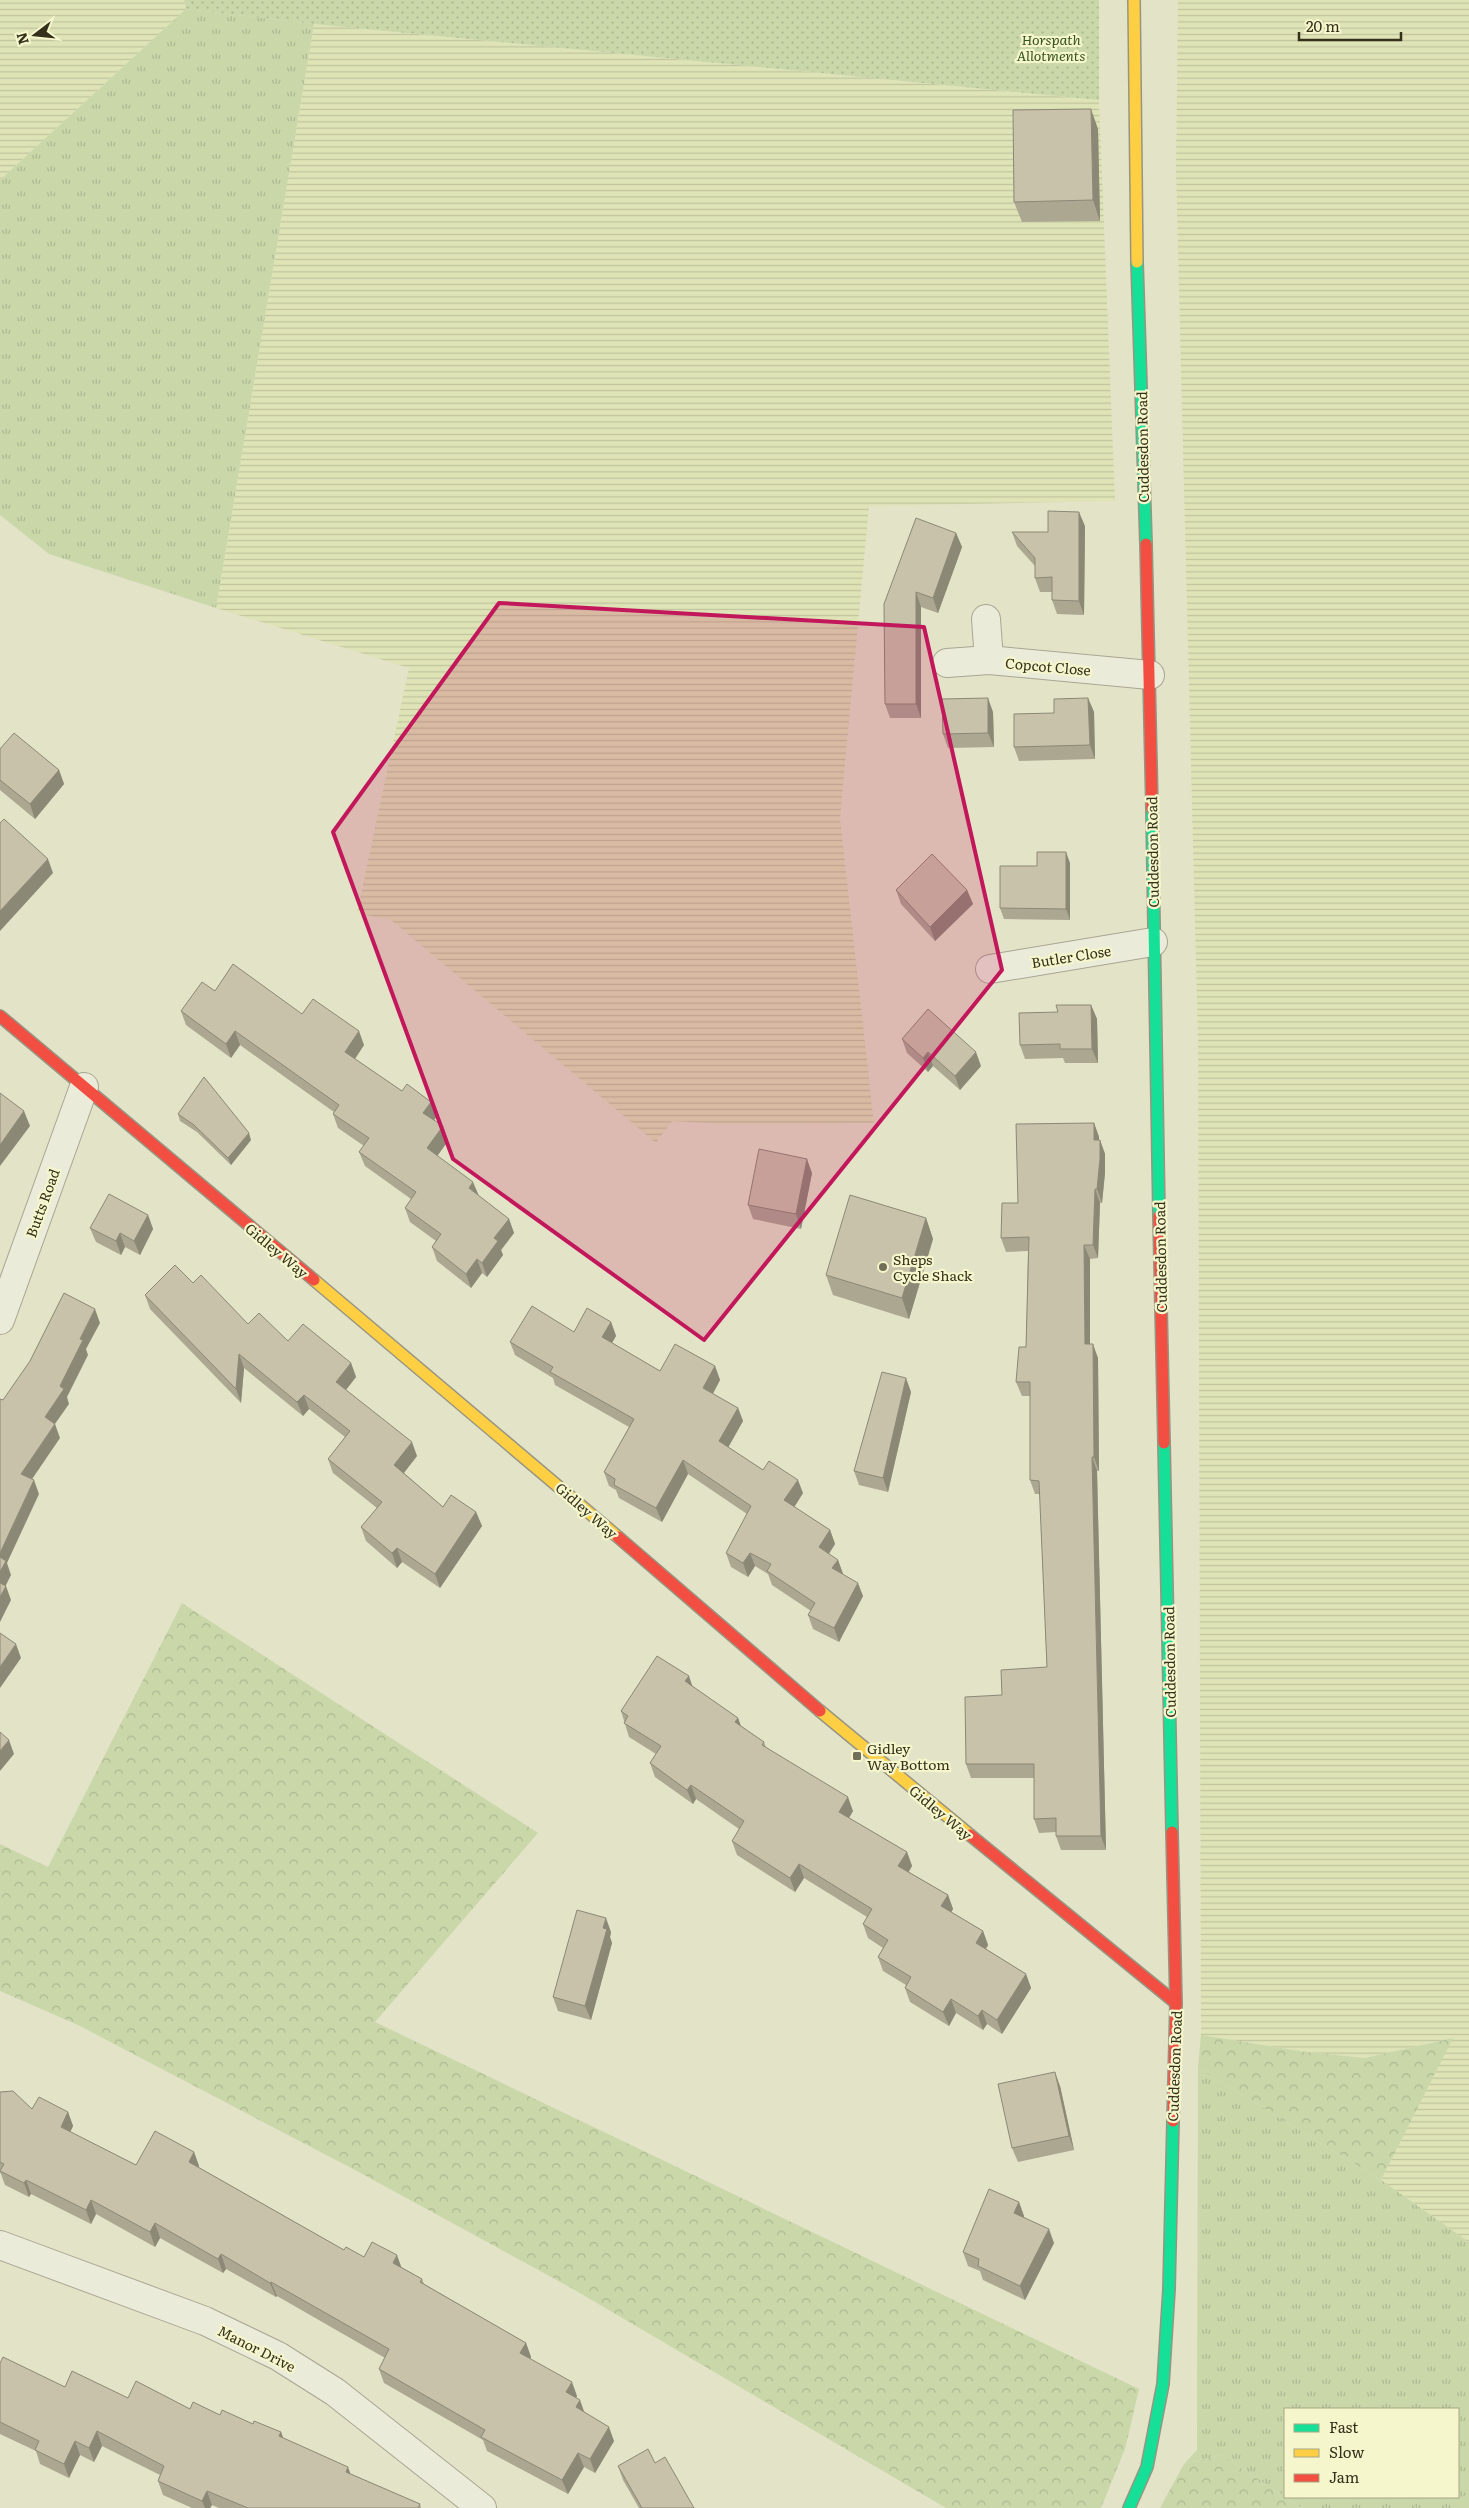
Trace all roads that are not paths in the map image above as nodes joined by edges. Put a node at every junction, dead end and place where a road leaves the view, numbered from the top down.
1 (1134, 0) edge
2 (986, 619) dead end
3 (989, 660) junction
4 (947, 663) dead end
5 (1150, 675) junction
6 (1153, 942) junction
7 (990, 969) dead end
8 (0, 1016) edge
9 (84, 1086) junction
10 (0, 1320) edge
11 (1176, 2003) junction
12 (0, 2245) edge
13 (482, 2508) edge
14 (1129, 2508) edge

1 - 5 street, Cuddesdon Road
2 - 3 street
3 - 4 street, Copcot Close
3 - 5 street, Copcot Close
5 - 6 street, Cuddesdon Road
6 - 7 street, Butler Close
6 - 11 street, Cuddesdon Road
8 - 9 street, Gidley Way
9 - 10 street, Butts Road
9 - 11 street, Gidley Way
11 - 14 street, Cuddesdon Road
12 - 13 street, Manor Drive

